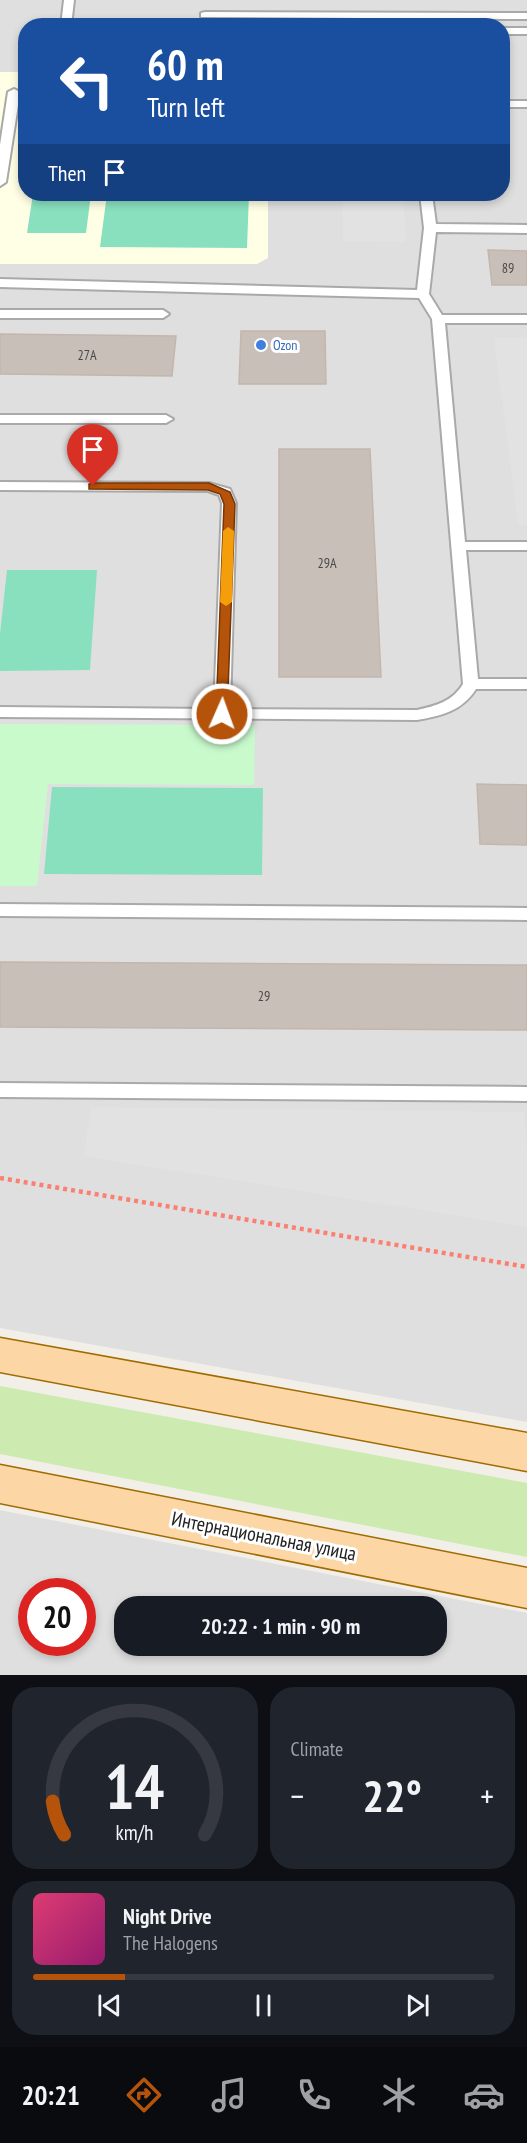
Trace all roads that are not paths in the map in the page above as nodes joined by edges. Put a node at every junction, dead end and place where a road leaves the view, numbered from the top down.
1 (69, 0) edge
2 (205, 0) edge
3 (527, 16) edge
4 (67, 18) edge
5 (203, 18) edge
6 (365, 18) edge
7 (510, 31) edge
8 (527, 31) edge
9 (0, 92) edge
10 (18, 92) edge
11 (18, 101) edge
12 (510, 104) edge
13 (527, 104) edge
14 (0, 182) edge
15 (427, 201) edge
16 (430, 228) junction
17 (527, 229) edge
18 (0, 284) edge
19 (423, 294) junction
20 (0, 314) edge
21 (163, 314) dead end
22 (438, 319) junction
23 (527, 319) edge
24 (0, 419) edge
25 (166, 419) dead end
26 (0, 486) edge
27 (458, 546) junction
28 (527, 546) edge
29 (471, 684) junction
30 (527, 684) edge
31 (0, 712) edge
32 (222, 714) junction
33 (0, 910) edge
34 (527, 914) edge
35 (0, 1090) edge
36 (527, 1094) edge
37 (0, 1355) edge
38 (527, 1452) edge
39 (0, 1484) edge
40 (527, 1588) edge

1 - 4 lane
2 - 5 lane
3 - 6 lane
7 - 8 lane
9 - 10 lane
11 - 14 lane
12 - 13 lane
15 - 16 lane
16 - 17 lane
16 - 19 lane
18 - 19 lane
19 - 22 lane
20 - 21 lane
22 - 23 lane
22 - 27 lane
24 - 25 lane
26 - 32 lane
27 - 28 lane
27 - 29 lane
29 - 30 lane
29 - 32 lane
31 - 32 lane
33 - 34 lane
35 - 36 lane
37 - 38 main road
39 - 40 main road, Интернациональная улица

